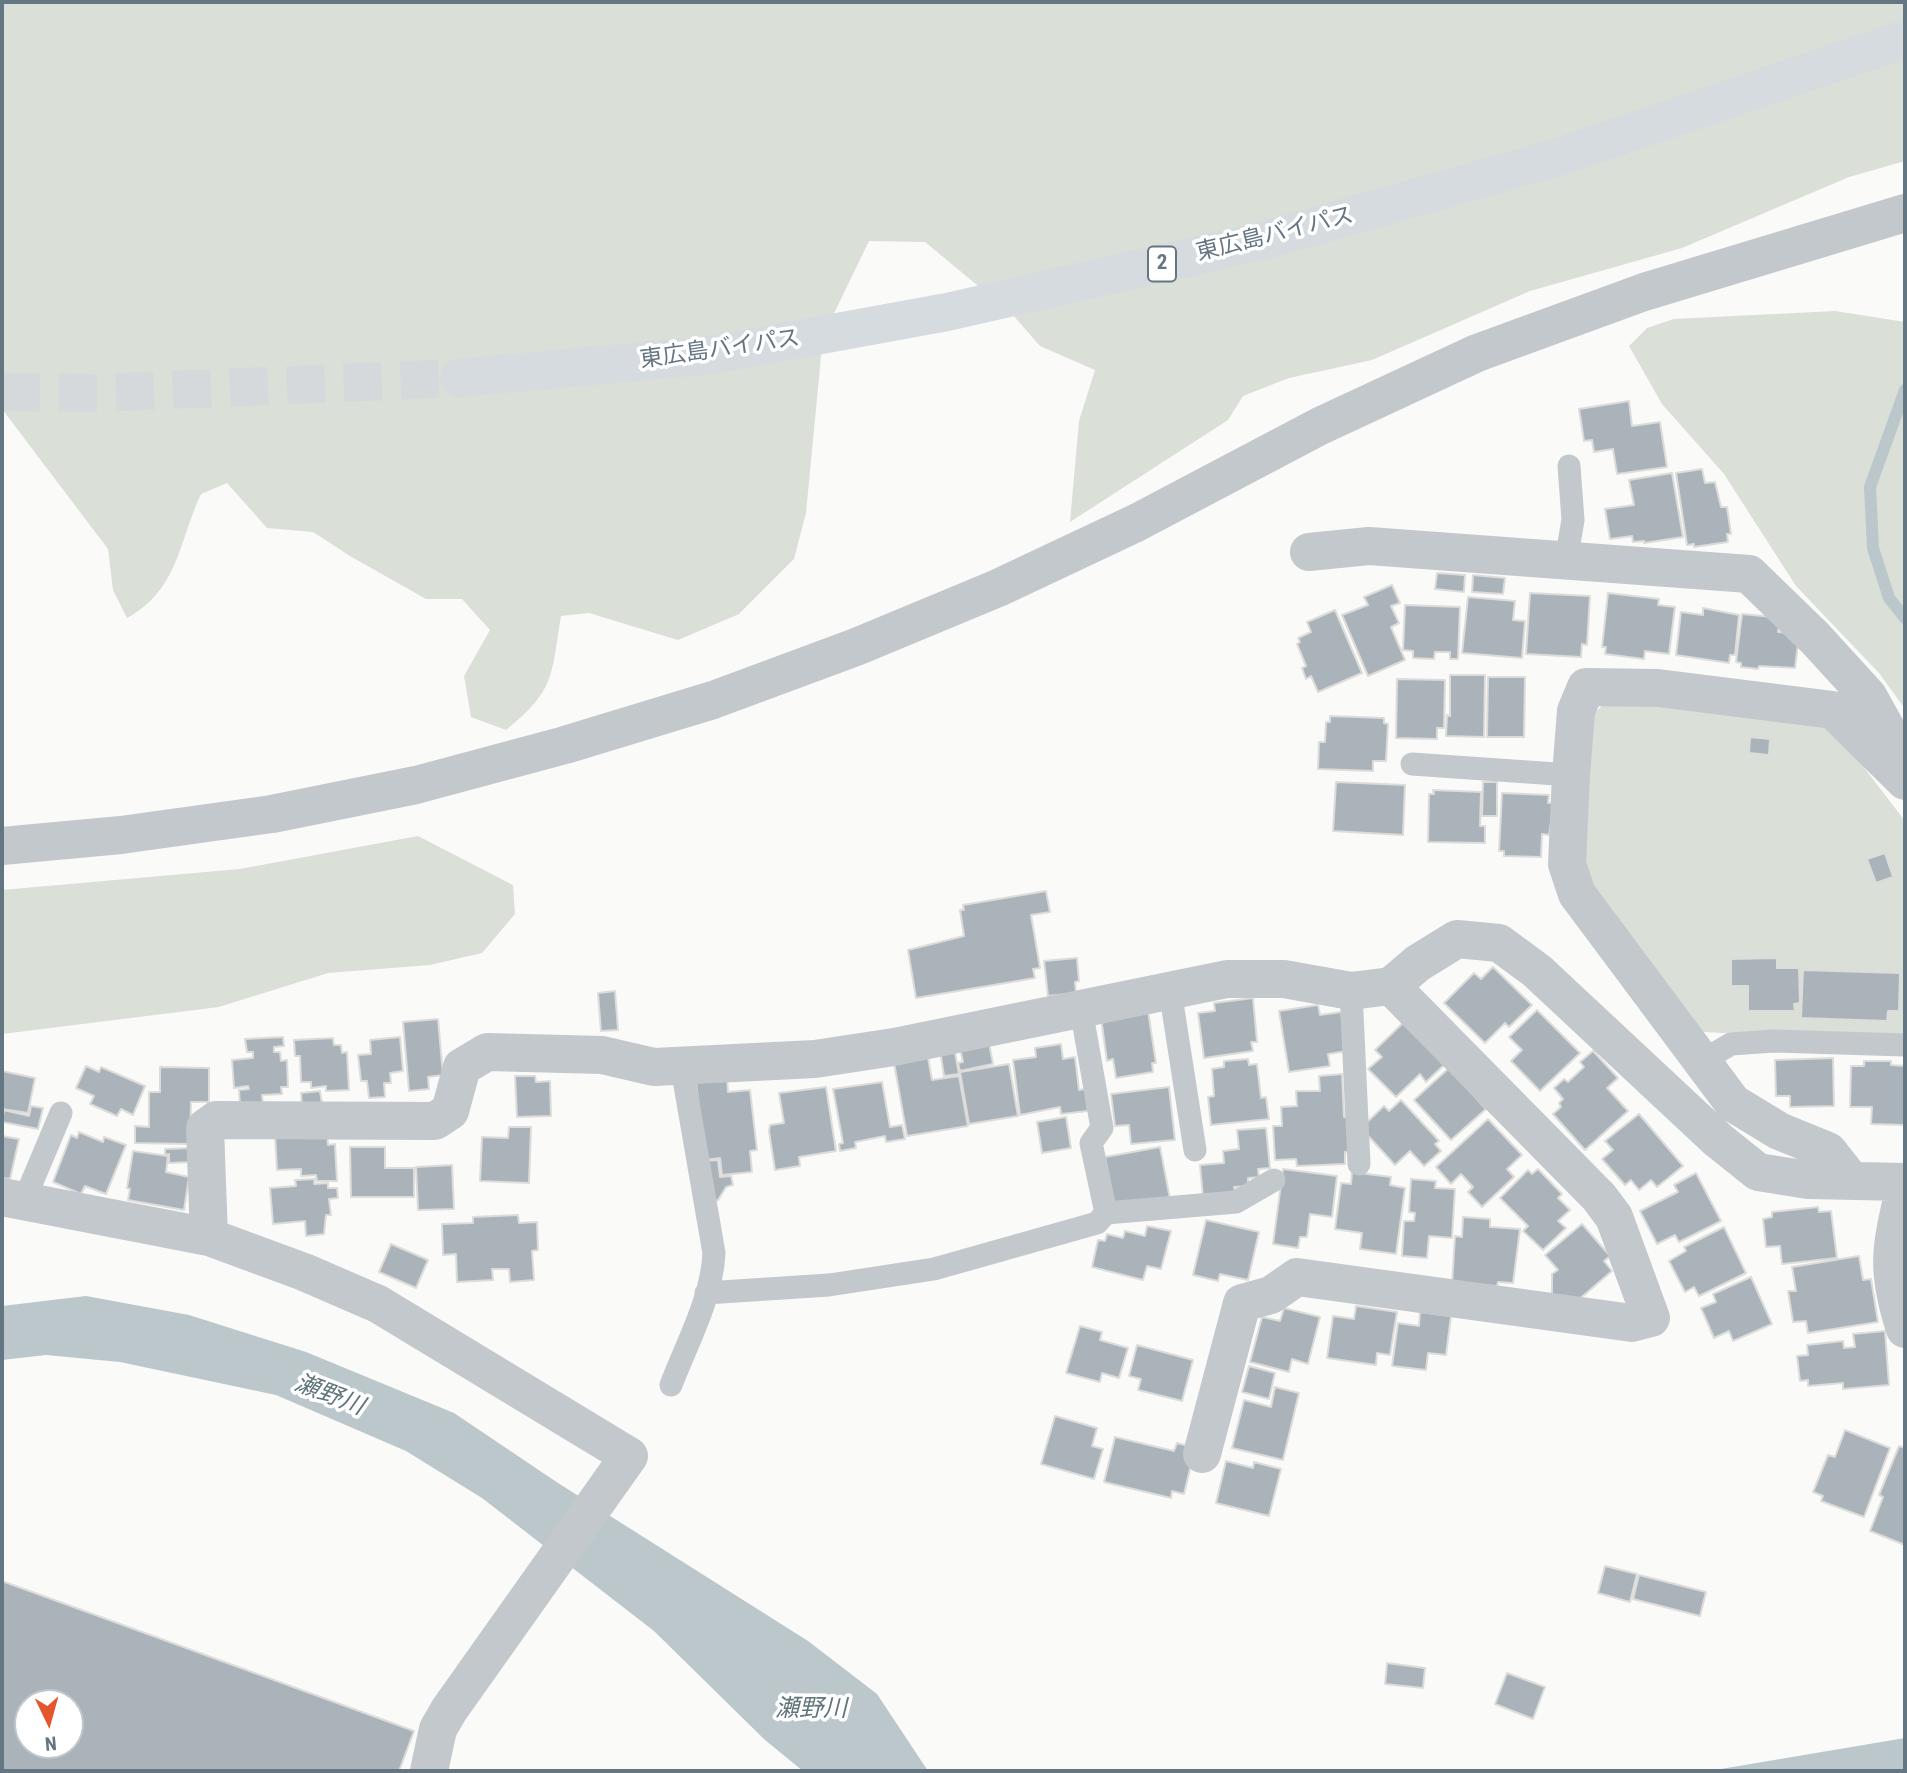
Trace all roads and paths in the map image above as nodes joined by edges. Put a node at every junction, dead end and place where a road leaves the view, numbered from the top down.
1 (1905, 39) edge
2 (1905, 213) edge
3 (459, 378) tunnel mouth
4 (1569, 466) dead end
5 (1309, 552) dead end
6 (1566, 561) junction
7 (1412, 764) dead end
8 (1571, 775) junction
9 (1899, 775) edge
10 (2, 846) edge
11 (1391, 986) junction
12 (1170, 990) junction
13 (1351, 991) junction
14 (1081, 1009) junction
15 (1905, 1045) edge
16 (1702, 1061) junction
17 (682, 1068) junction
18 (61, 1113) dead end
19 (1195, 1150) dead end
20 (1359, 1164) dead end
21 (1850, 1179) junction
22 (1274, 1180) dead end
23 (1905, 1184) edge
24 (13, 1199) edge
25 (1106, 1213) junction
26 (209, 1237) junction
27 (706, 1293) junction
28 (1905, 1329) edge
29 (671, 1385) dead end
30 (1202, 1454) dead end
31 (429, 1771) edge

1 - 3 highway, 東広島バイパス / 2
2 - 10 street
4 - 6 lane
5 - 6 street
6 - 9 street
7 - 8 lane
8 - 9 street
8 - 16 street
11 - 13 street
11 - 21 street
11 - 30 street
12 - 13 street
12 - 14 street
12 - 19 lane
13 - 20 lane
14 - 17 street
14 - 25 lane
15 - 16 lane
16 - 21 street
17 - 26 street
17 - 27 lane
18 - 24 lane
21 - 23 street
22 - 25 lane
23 - 28 street
24 - 26 street
25 - 27 lane
26 - 31 street
27 - 29 lane

